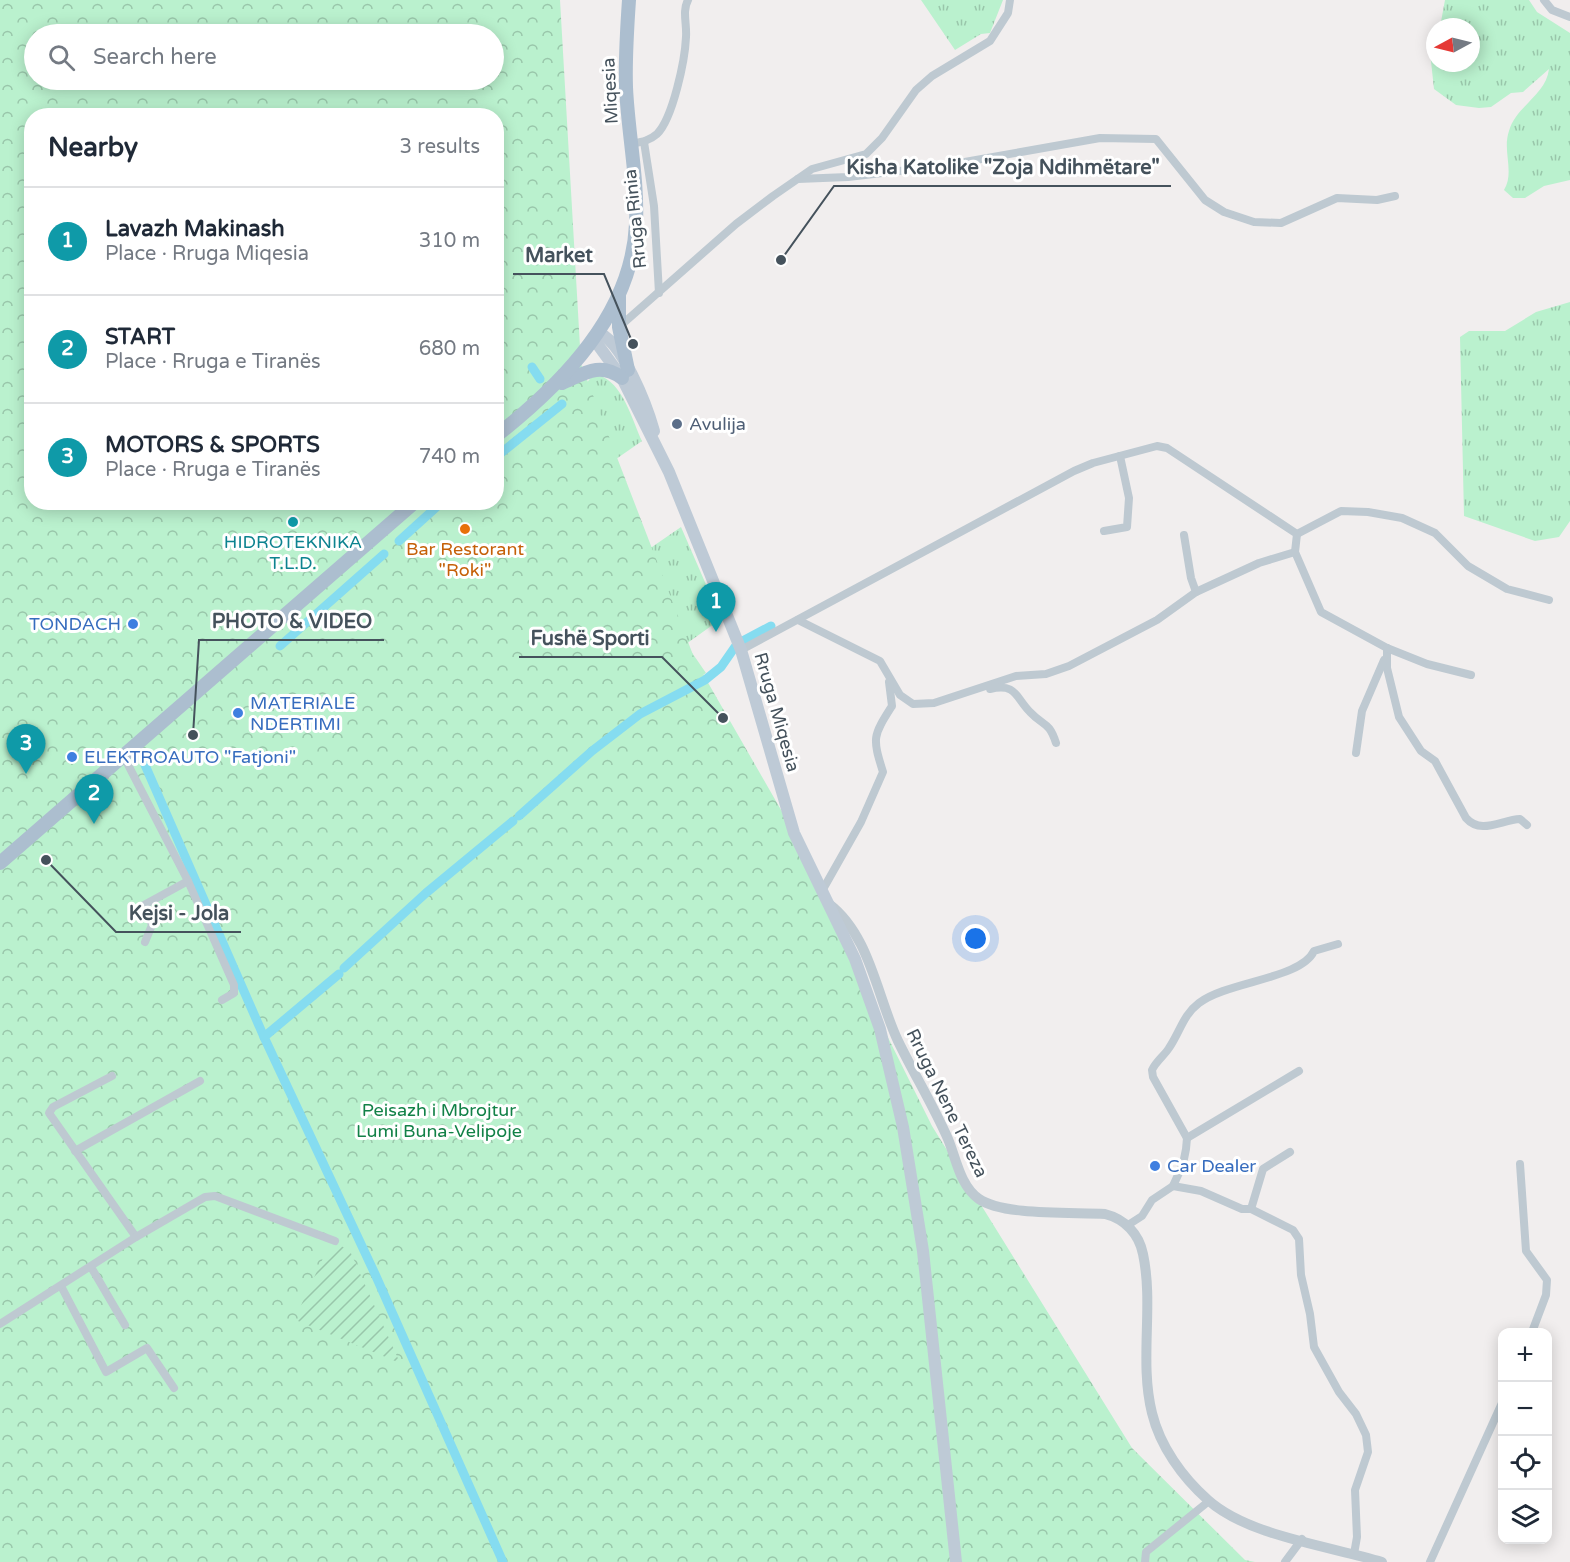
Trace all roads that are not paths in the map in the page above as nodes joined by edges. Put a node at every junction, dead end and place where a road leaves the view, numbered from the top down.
1 (629, 0) edge
2 (688, 0) edge
3 (1010, 0) edge
4 (1544, 0) edge
5 (1570, 17) edge
6 (638, 143) junction
7 (798, 179) junction
8 (1395, 196) dead end
9 (621, 285) junction
10 (658, 293) junction
11 (619, 327) junction
12 (595, 335) junction
13 (625, 374) junction
14 (554, 386) junction
15 (504, 429) edge
16 (1120, 456) junction
17 (405, 510) edge
18 (1104, 531) dead end
19 (1297, 534) junction
20 (1184, 535) dead end
21 (1295, 552) junction
22 (1196, 592) junction
23 (1549, 600) dead end
24 (798, 620) junction
25 (740, 648) junction
26 (1386, 651) junction
27 (1471, 675) dead end
28 (888, 678) junction
29 (975, 690) junction
30 (1056, 743) dead end
31 (1356, 753) dead end
32 (123, 756) junction
33 (1527, 825) dead end
34 (0, 863) edge
35 (188, 881) junction
36 (822, 891) junction
37 (828, 903) junction
38 (145, 942) dead end
39 (1338, 944) dead end
40 (222, 1000) dead end
41 (1299, 1071) dead end
42 (112, 1076) dead end
43 (200, 1080) dead end
44 (1187, 1138) junction
45 (75, 1150) junction
46 (1290, 1152) dead end
47 (1520, 1164) dead end
48 (1173, 1186) junction
49 (1251, 1209) junction
50 (1128, 1225) junction
51 (136, 1237) junction
52 (335, 1241) dead end
53 (91, 1267) junction
54 (61, 1286) junction
55 (0, 1324) edge
56 (125, 1325) dead end
57 (1534, 1328) edge
58 (174, 1388) dead end
59 (1498, 1414) edge
60 (1209, 1501) junction
61 (1302, 1539) junction
62 (1354, 1554) junction
63 (956, 1562) edge
64 (1145, 1562) edge
65 (1285, 1562) edge
66 (1382, 1562) edge
67 (1430, 1562) edge

1 - 6 main road, Miqesia
2 - 6 street, Rruga Rinia
3 - 7 street
4 - 5 street
6 - 9 main road, Miqesia
6 - 10 street, Rruga Rinia
7 - 8 street
7 - 10 street
9 - 11 main road
9 - 12 main road
10 - 11 street
11 - 13 main road
12 - 13 main road, Rruga Miqesia
12 - 14 main road
13 - 14 main road
13 - 25 main road, Rruga Miqesia
14 - 15 main road
16 - 18 street
16 - 19 street
16 - 24 street
17 - 32 main road
19 - 21 street
19 - 23 street
20 - 22 street
21 - 22 street
21 - 26 street
22 - 29 street
24 - 25 street
24 - 28 street
25 - 36 main road, Rruga Miqesia
26 - 27 street
26 - 31 street
26 - 33 street
28 - 29 street
28 - 36 street
29 - 30 street
32 - 34 main road
32 - 35 street
35 - 38 street
35 - 40 street
36 - 37 main road, Rruga Miqesia
37 - 50 street, Rruga Nene Tereza
37 - 63 main road, Rruga Miqesia
39 - 44 street
41 - 44 street
42 - 45 street
43 - 45 street
44 - 48 street
45 - 51 street
46 - 49 street
47 - 57 street
48 - 49 street
48 - 50 street
49 - 62 street
50 - 60 street
51 - 52 street
51 - 53 street
53 - 54 street
53 - 56 street
54 - 55 street
54 - 58 street
59 - 67 street
60 - 61 street
60 - 64 street
61 - 62 street
61 - 65 street
62 - 66 street

